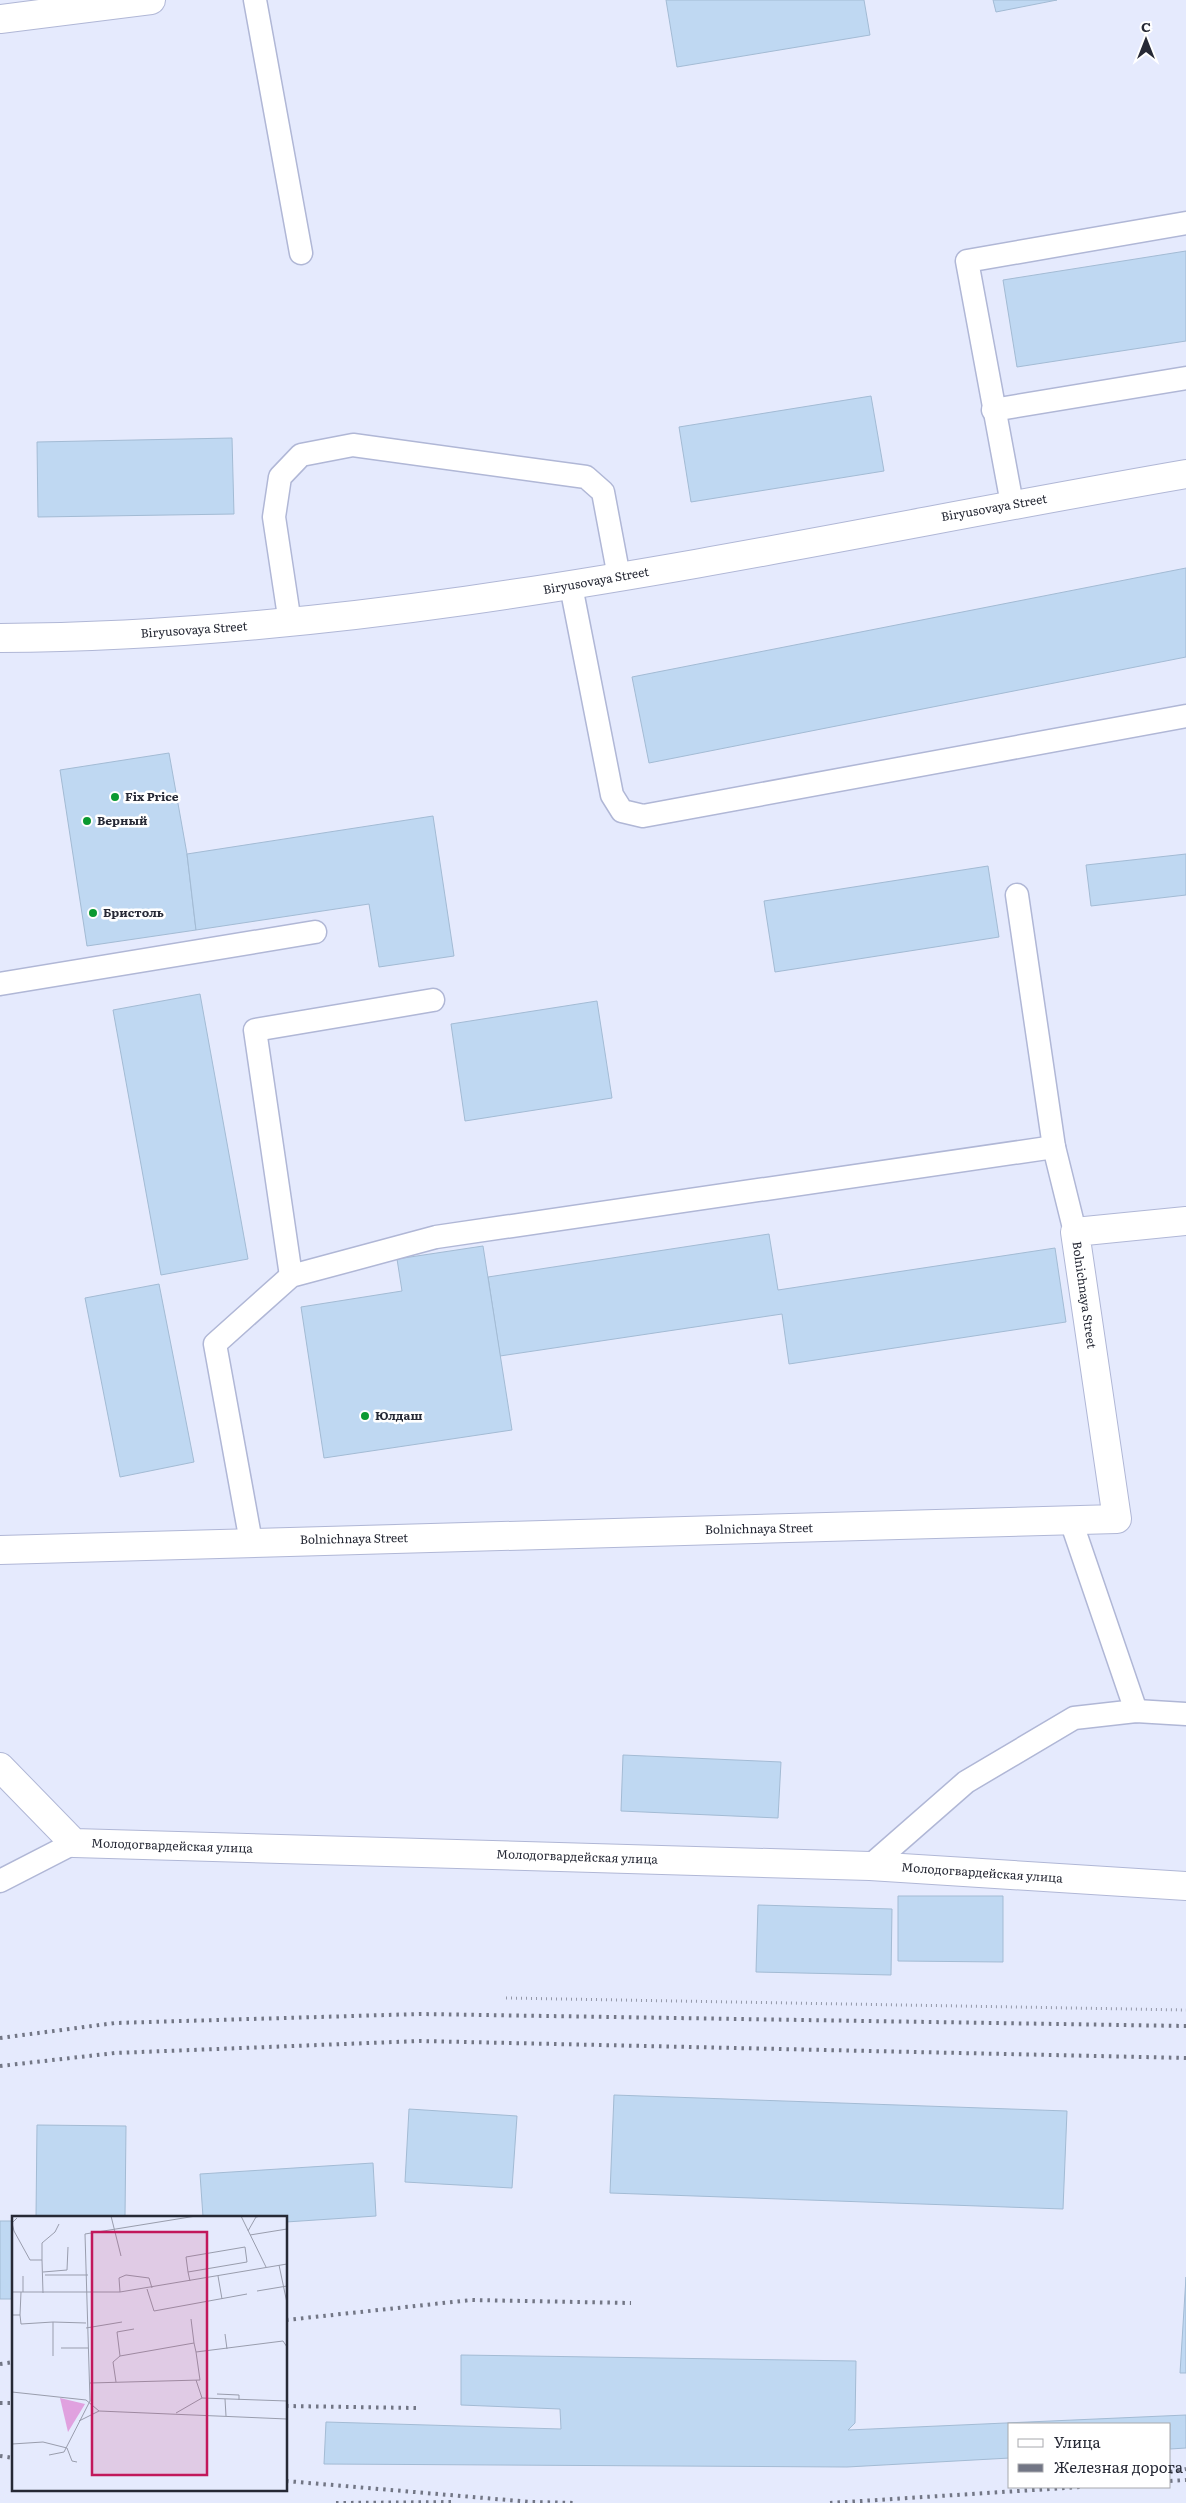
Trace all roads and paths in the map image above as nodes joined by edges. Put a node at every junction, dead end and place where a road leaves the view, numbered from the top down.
1 (151, 0) edge
2 (255, 0) edge
3 (0, 19) edge
4 (1186, 223) edge
5 (301, 253) dead end
6 (1186, 378) edge
7 (993, 410) junction
8 (1186, 474) edge
9 (1012, 504) junction
10 (619, 577) junction
11 (571, 586) junction
12 (290, 623) junction
13 (0, 638) edge
14 (1186, 716) edge
15 (1017, 895) dead end
16 (315, 932) dead end
17 (0, 984) edge
18 (433, 1000) dead end
19 (1054, 1147) junction
20 (1186, 1221) edge
21 (1075, 1232) junction
22 (291, 1276) junction
23 (1071, 1521) junction
24 (251, 1542) junction
25 (0, 1550) edge
26 (1136, 1711) junction
27 (1186, 1714) edge
28 (0, 1767) edge
29 (74, 1844) junction
30 (870, 1866) junction
31 (0, 1881) edge
32 (1186, 1886) edge
33 (506, 1998) dead end
34 (1186, 2010) edge

1 - 3 street
2 - 5 lane
4 - 7 lane
6 - 7 lane
7 - 9 lane
8 - 9 street, Biryusovaya Street
9 - 10 street, Biryusovaya Street
10 - 11 street, Biryusovaya Street
10 - 12 lane
11 - 12 street, Biryusovaya Street
11 - 14 lane
12 - 13 street, Biryusovaya Street
15 - 19 lane
16 - 17 lane
18 - 22 lane
19 - 21 lane
19 - 22 lane
20 - 21 street, Bolnichnaya Street
21 - 23 street, Bolnichnaya Street
22 - 24 lane
23 - 24 street, Bolnichnaya Street
23 - 26 lane
24 - 25 street, Bolnichnaya Street
26 - 27 lane
26 - 30 lane
28 - 29 street, Молодогвардейская улица
29 - 30 street, Молодогвардейская улица
29 - 31 lane
30 - 32 street, Молодогвардейская улица
33 - 34 path

